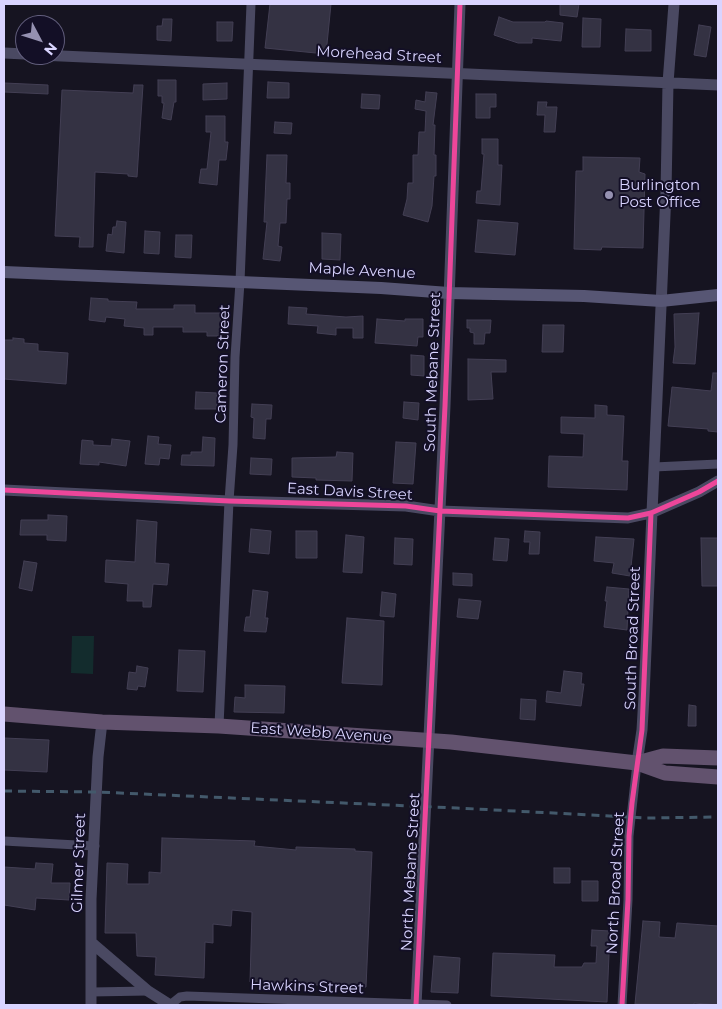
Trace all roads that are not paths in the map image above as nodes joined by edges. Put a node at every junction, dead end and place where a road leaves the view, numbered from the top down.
1 (251, 4) edge
2 (460, 4) edge
3 (674, 4) edge
4 (65, 56) edge
5 (249, 64) junction
6 (457, 74) junction
7 (668, 83) junction
8 (718, 85) edge
9 (4, 272) edge
10 (240, 282) junction
11 (449, 293) junction
12 (718, 295) edge
13 (660, 301) junction
14 (718, 464) edge
15 (654, 467) junction
16 (718, 481) edge
17 (4, 490) edge
18 (229, 501) junction
19 (440, 511) junction
20 (652, 513) junction
21 (4, 714) edge
22 (102, 722) junction
23 (219, 726) junction
24 (430, 741) junction
25 (718, 758) edge
26 (637, 763) junction
27 (718, 777) edge
28 (4, 841) edge
29 (94, 846) junction
30 (92, 943) junction
31 (148, 990) junction
32 (91, 992) junction
33 (90, 1005) edge
34 (170, 1005) edge
35 (416, 1005) edge
36 (447, 1005) edge
37 (622, 1005) edge

1 - 5 street, Cameron Street
2 - 6 street, South Mebane Street
3 - 7 street, South Broad Street
4 - 5 street, Morehead Street
5 - 6 street, Morehead Street
5 - 10 street, Cameron Street
6 - 7 street, Morehead Street
6 - 11 street, South Mebane Street
7 - 8 street, Morehead Street
7 - 13 street, South Broad Street
9 - 10 main road, Maple Avenue
10 - 11 main road, Maple Avenue
10 - 18 street, Cameron Street
11 - 13 main road, Maple Avenue
11 - 19 street, South Mebane Street
12 - 13 main road, Maple Avenue
13 - 15 street, South Broad Street
14 - 15 street
15 - 20 street, South Broad Street
16 - 20 street, East Davis Street
17 - 18 street, East Davis Street
18 - 19 street, East Davis Street
18 - 23 street, Cameron Street
19 - 20 street, East Davis Street
19 - 24 street, South Mebane Street
20 - 26 street, South Broad Street
21 - 22 highway, East Webb Avenue
22 - 23 highway, East Webb Avenue
22 - 29 street, Gilmer Street
23 - 24 highway, East Webb Avenue
24 - 26 highway, East Webb Avenue
24 - 35 street, North Mebane Street
25 - 26 highway, East Webb Avenue
26 - 27 highway, East Webb Avenue
26 - 37 street, North Broad Street
28 - 29 street
29 - 30 street, Gilmer Street
30 - 31 street
30 - 32 street, Gilmer Street
31 - 32 street
31 - 34 street
32 - 33 street, Gilmer Street
34 - 35 street, Hawkins Street
35 - 36 street, Hawkins Street

